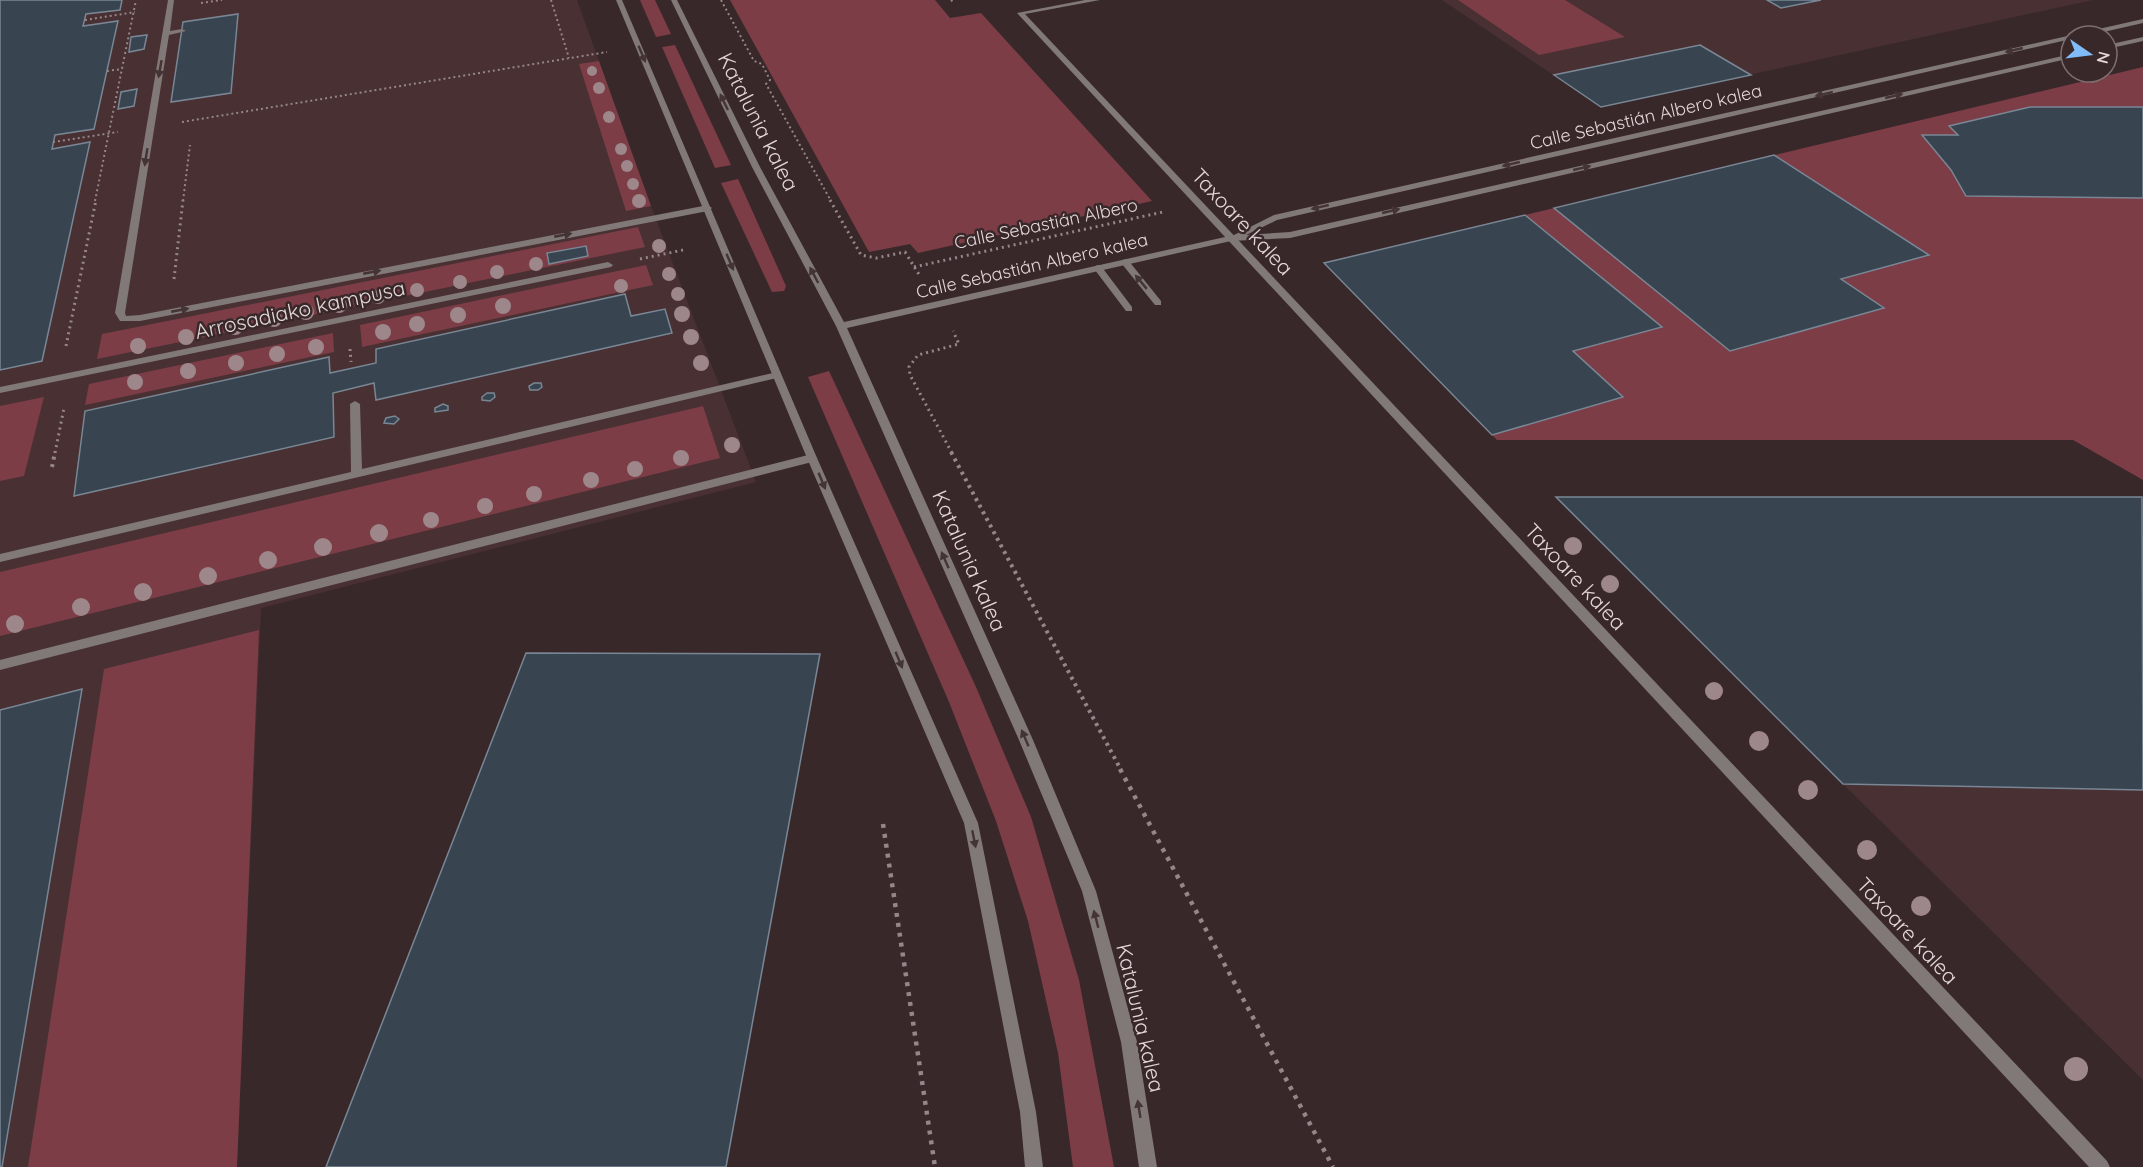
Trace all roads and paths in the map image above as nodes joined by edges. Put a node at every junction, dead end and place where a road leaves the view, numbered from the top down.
1 (136, 0) edge
2 (171, 0) edge
3 (222, 0) edge
4 (551, 0) edge
5 (619, 0) edge
6 (674, 0) edge
7 (721, 0) edge
8 (1097, 0) edge
9 (195, 4) dead end
10 (143, 11) dead end
11 (134, 13) junction
12 (85, 20) dead end
13 (2143, 21) edge
14 (2119, 26) edge
15 (182, 32) dead end
16 (165, 34) junction
17 (2143, 39) edge
18 (2059, 40) edge
19 (2119, 44) edge
20 (607, 52) dead end
21 (569, 58) junction
22 (2059, 59) edge
23 (122, 69) junction
24 (106, 71) dead end
25 (178, 123) dead end
26 (120, 132) dead end
27 (109, 134) junction
28 (53, 142) dead end
29 (190, 146) dead end
30 (708, 208) junction
31 (1172, 210) dead end
32 (1231, 238) junction
33 (683, 250) dead end
34 (646, 257) dead end
35 (1125, 262) junction
36 (608, 265) dead end
37 (914, 267) junction
38 (1098, 268) junction
39 (174, 281) dead end
40 (925, 283) dead end
41 (1158, 303) dead end
42 (1129, 309) dead end
43 (948, 324) dead end
44 (841, 326) junction
45 (71, 375) junction
46 (777, 375) junction
47 (60, 378) junction
48 (0, 390) edge
49 (355, 404) dead end
50 (812, 458) junction
51 (52, 467) dead end
52 (357, 474) junction
53 (0, 558) edge
54 (0, 665) edge
55 (883, 824) dead end
56 (935, 1167) edge
57 (1034, 1167) edge
58 (1148, 1167) edge
59 (1333, 1167) edge
60 (2101, 1167) edge

1 - 11 path
2 - 16 street
3 - 9 path
4 - 21 path
5 -> 30 street
44 -> 6 street, Katalunia kalea
7 - 37 path, Katalunia kalea
8 - 32 street, Taxoare kalea
10 - 11 path
11 - 12 path
11 - 23 path
13 - 14 street
15 - 16 street
16 -> 30 street
17 - 19 street
18 -> 32 street, Calle Sebastián Albero kalea
20 - 21 path
21 - 25 path
32 -> 22 street, Calle Sebastián Albero kalea
23 - 24 path
23 - 27 path
26 - 27 path
27 - 28 path
27 - 47 path
29 - 39 path
30 -> 46 street
31 - 37 path, Calle Sebastián Albero
32 - 35 street, Calle Sebastián Albero kalea
32 - 60 street, Taxoare kalea
33 - 34 path
35 - 38 street, Calle Sebastián Albero kalea
41 -> 35 street
36 - 45 street, Arrosadiako kampusa
37 - 40 path, Katalunia kalea
38 - 42 street
38 - 44 street, Calle Sebastián Albero kalea
43 - 59 path, Katalunia kalea
58 -> 44 street, Katalunia kalea
45 - 47 street, Arrosadiako kampusa
45 - 51 path
46 - 50 street
46 - 52 street
47 - 48 street, Arrosadiako kampusa
49 - 52 street
50 - 54 street
50 -> 57 street
52 - 53 street
55 - 56 path

